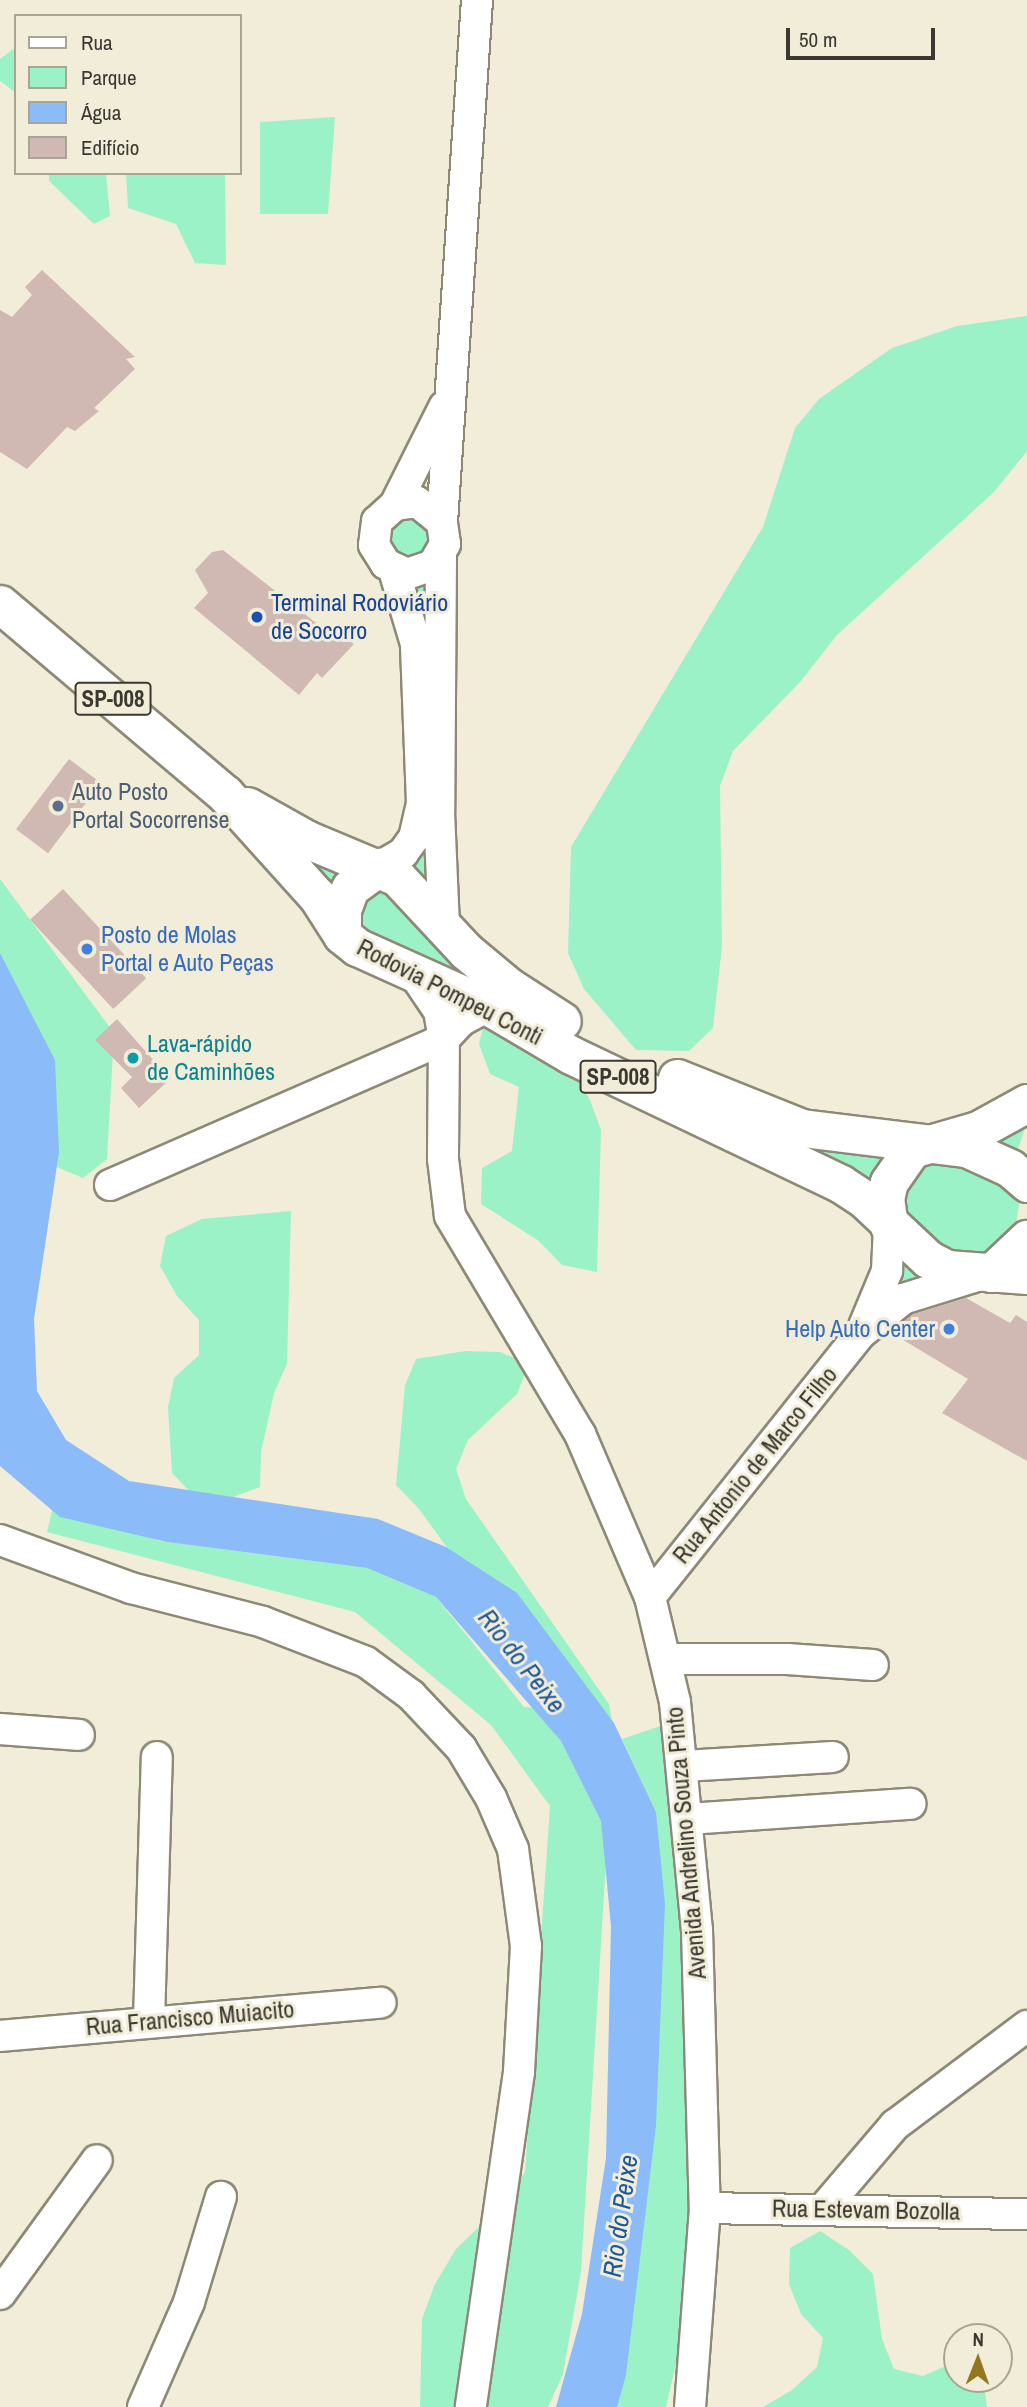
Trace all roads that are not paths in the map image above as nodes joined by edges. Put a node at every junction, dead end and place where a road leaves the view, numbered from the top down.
1 (477, 0) edge
2 (452, 391) junction
3 (395, 505) junction
4 (442, 522) junction
5 (441, 555) junction
6 (394, 570) junction
7 (0, 604) edge
8 (225, 794) junction
9 (379, 867) junction
10 (444, 925) junction
11 (342, 935) junction
12 (412, 971) junction
13 (488, 1006) junction
14 (444, 1039) junction
15 (1027, 1103) edge
16 (932, 1142) junction
17 (1027, 1150) edge
18 (1027, 1181) edge
19 (110, 1185) dead end
20 (889, 1226) junction
21 (1027, 1239) edge
22 (991, 1273) junction
23 (1027, 1275) edge
24 (861, 1333) junction
25 (0, 1540) edge
26 (650, 1597) junction
27 (666, 1659) junction
28 (873, 1665) dead end
29 (0, 1729) edge
30 (79, 1735) dead end
31 (157, 1757) dead end
32 (833, 1757) dead end
33 (684, 1766) junction
34 (909, 1804) dead end
35 (688, 1819) junction
36 (381, 2003) dead end
37 (149, 2021) junction
38 (1027, 2026) edge
39 (0, 2036) edge
40 (97, 2160) dead end
41 (221, 2197) dead end
42 (705, 2208) junction
43 (823, 2209) junction
44 (1027, 2214) edge
45 (0, 2294) edge
46 (142, 2407) edge
47 (471, 2407) edge
48 (690, 2407) edge

1 - 2 street
2 - 3 street
2 - 4 street
3 - 4 street
3 - 6 street
4 - 5 street
5 - 6 street
5 - 10 street
6 - 9 street
7 - 8 main road, SP-008
8 - 9 main road, SP-008
8 - 11 main road, SP-008
9 - 10 main road, Rodovia Pompeu Conti / SP-008
9 - 11 main road
10 - 16 main road, Rodovia Pompeu Conti / SP-008
11 - 12 main road, Rodovia Pompeu Conti / SP-008
12 - 13 main road, Rodovia Pompeu Conti / SP-008
12 - 14 street, Avenida Andrelino Souza Pinto
13 - 14 street
13 - 20 main road, Rodovia Pompeu Conti / SP-008
14 - 19 street
14 - 26 street, Avenida Andrelino Souza Pinto
15 - 16 main road
16 - 18 main road, SP-008
16 - 20 main road
17 - 18 main road
20 - 22 main road, SP-008
20 - 24 street, Rua Antonio de Marco Filho
21 - 22 main road
22 - 23 main road, SP-008
22 - 24 street, Rua Antonio de Marco Filho
24 - 26 street, Rua Antonio de Marco Filho
25 - 47 street
26 - 27 street, Avenida Andrelino Souza Pinto
27 - 28 street
27 - 33 street, Avenida Andrelino Souza Pinto
29 - 30 street
31 - 37 street
32 - 33 street
33 - 35 street, Avenida Andrelino Souza Pinto
34 - 35 street
35 - 42 street, Avenida Andrelino Souza Pinto
36 - 37 street, Rua Francisco Muiacito
37 - 39 street, Rua Francisco Muiacito
38 - 43 street
40 - 45 street
41 - 46 street
42 - 43 street, Rua Estevam Bozolla
42 - 48 street, Avenida Andrelino Souza Pinto
43 - 44 street, Rua Estevam Bozolla

